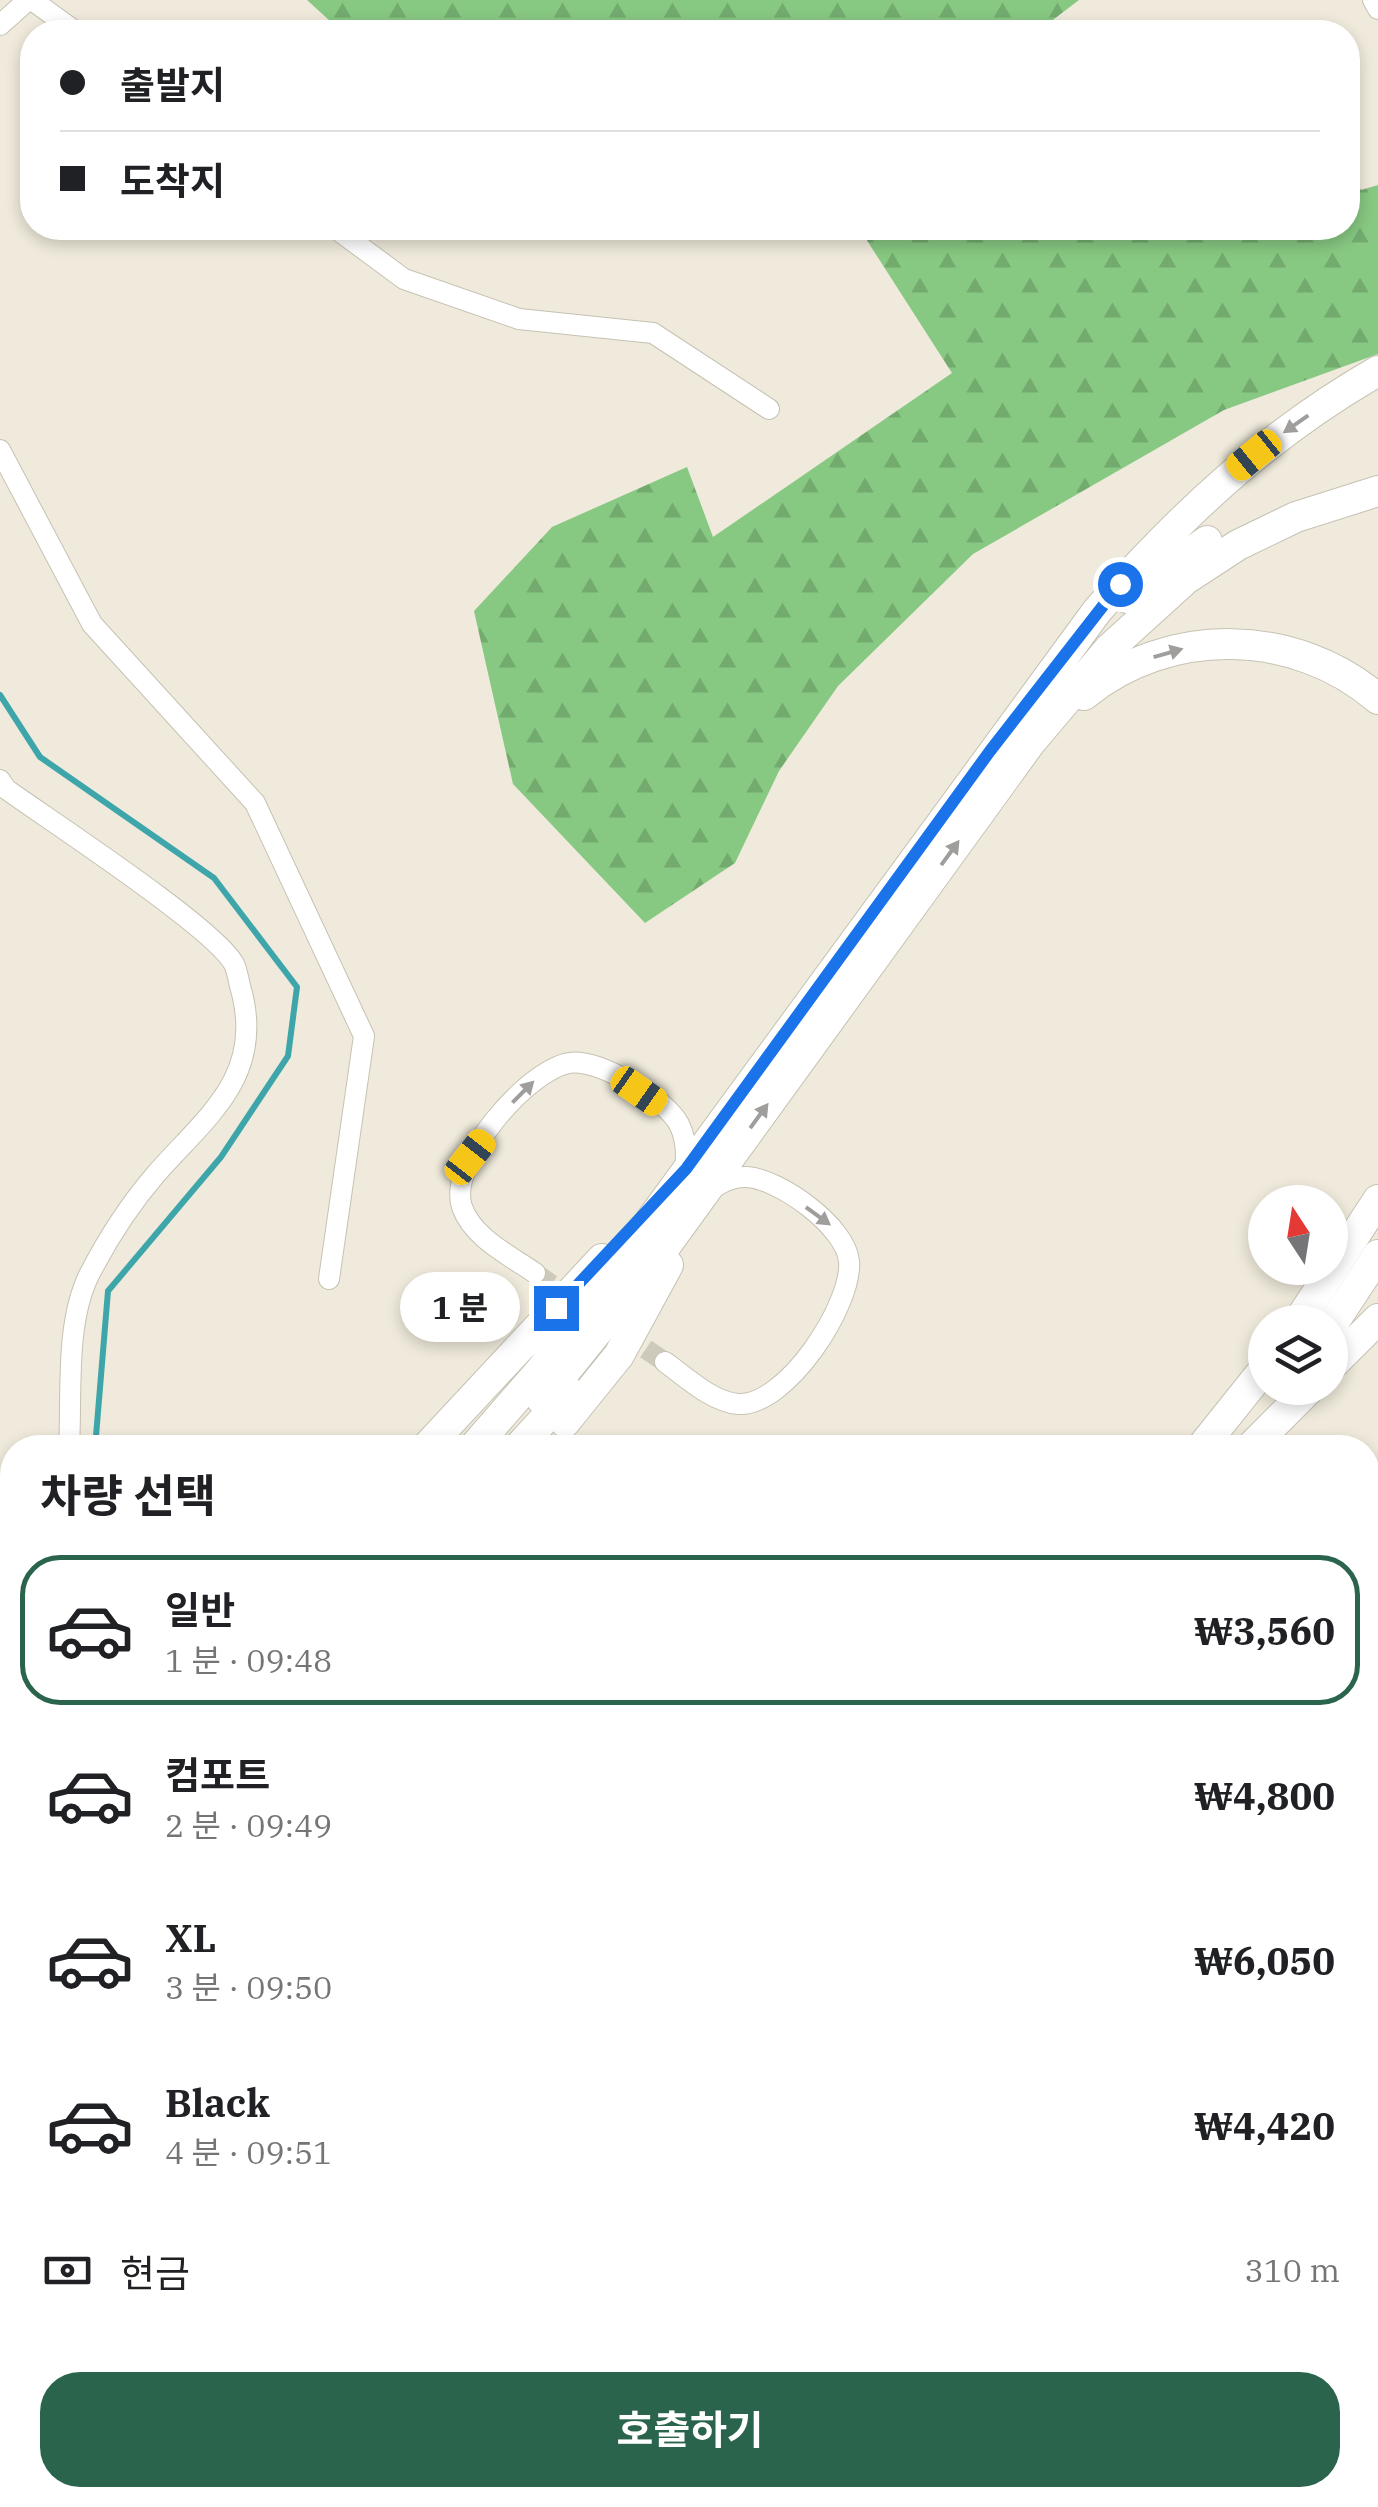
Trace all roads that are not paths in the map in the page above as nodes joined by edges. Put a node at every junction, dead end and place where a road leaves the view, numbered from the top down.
1 (30, 0) edge
2 (1372, 0) edge
3 (1378, 10) edge
4 (59, 20) edge
5 (0, 24) edge
6 (351, 240) edge
7 (1378, 371) edge
8 (769, 410) dead end
9 (0, 450) edge
10 (1378, 474) edge
11 (1378, 491) edge
12 (1059, 662) junction
13 (1378, 700) edge
14 (1030, 744) junction
15 (0, 780) edge
16 (693, 1182) junction
17 (1378, 1200) edge
18 (1378, 1255) edge
19 (535, 1273) tunnel mouth
20 (328, 1279) dead end
21 (1309, 1305) edge
22 (1345, 1305) edge
23 (1378, 1320) edge
24 (1348, 1349) edge
25 (665, 1362) tunnel mouth
26 (1248, 1389) edge
27 (1272, 1405) edge
28 (1293, 1405) edge
29 (70, 1435) edge
30 (439, 1435) edge
31 (462, 1435) edge
32 (484, 1435) edge
33 (511, 1435) edge
34 (529, 1435) edge
35 (553, 1435) edge
36 (1211, 1435) edge
37 (1248, 1435) edge
38 (1263, 1435) edge

1 - 4 lane
1 - 5 lane
2 - 3 lane
6 - 8 lane
7 -> 12 highway
9 - 20 lane
10 - 12 highway
11 - 14 highway
12 - 16 highway
14 -> 13 highway
16 -> 14 highway
15 - 29 lane
19 -> 16 lane
16 -> 25 lane
16 - 30 highway
16 - 31 highway
16 - 32 highway
16 - 33 highway
16 - 34 highway
16 - 35 highway
17 - 21 highway
18 - 22 highway
23 - 24 highway
26 - 36 highway
27 - 37 highway
28 - 38 highway

